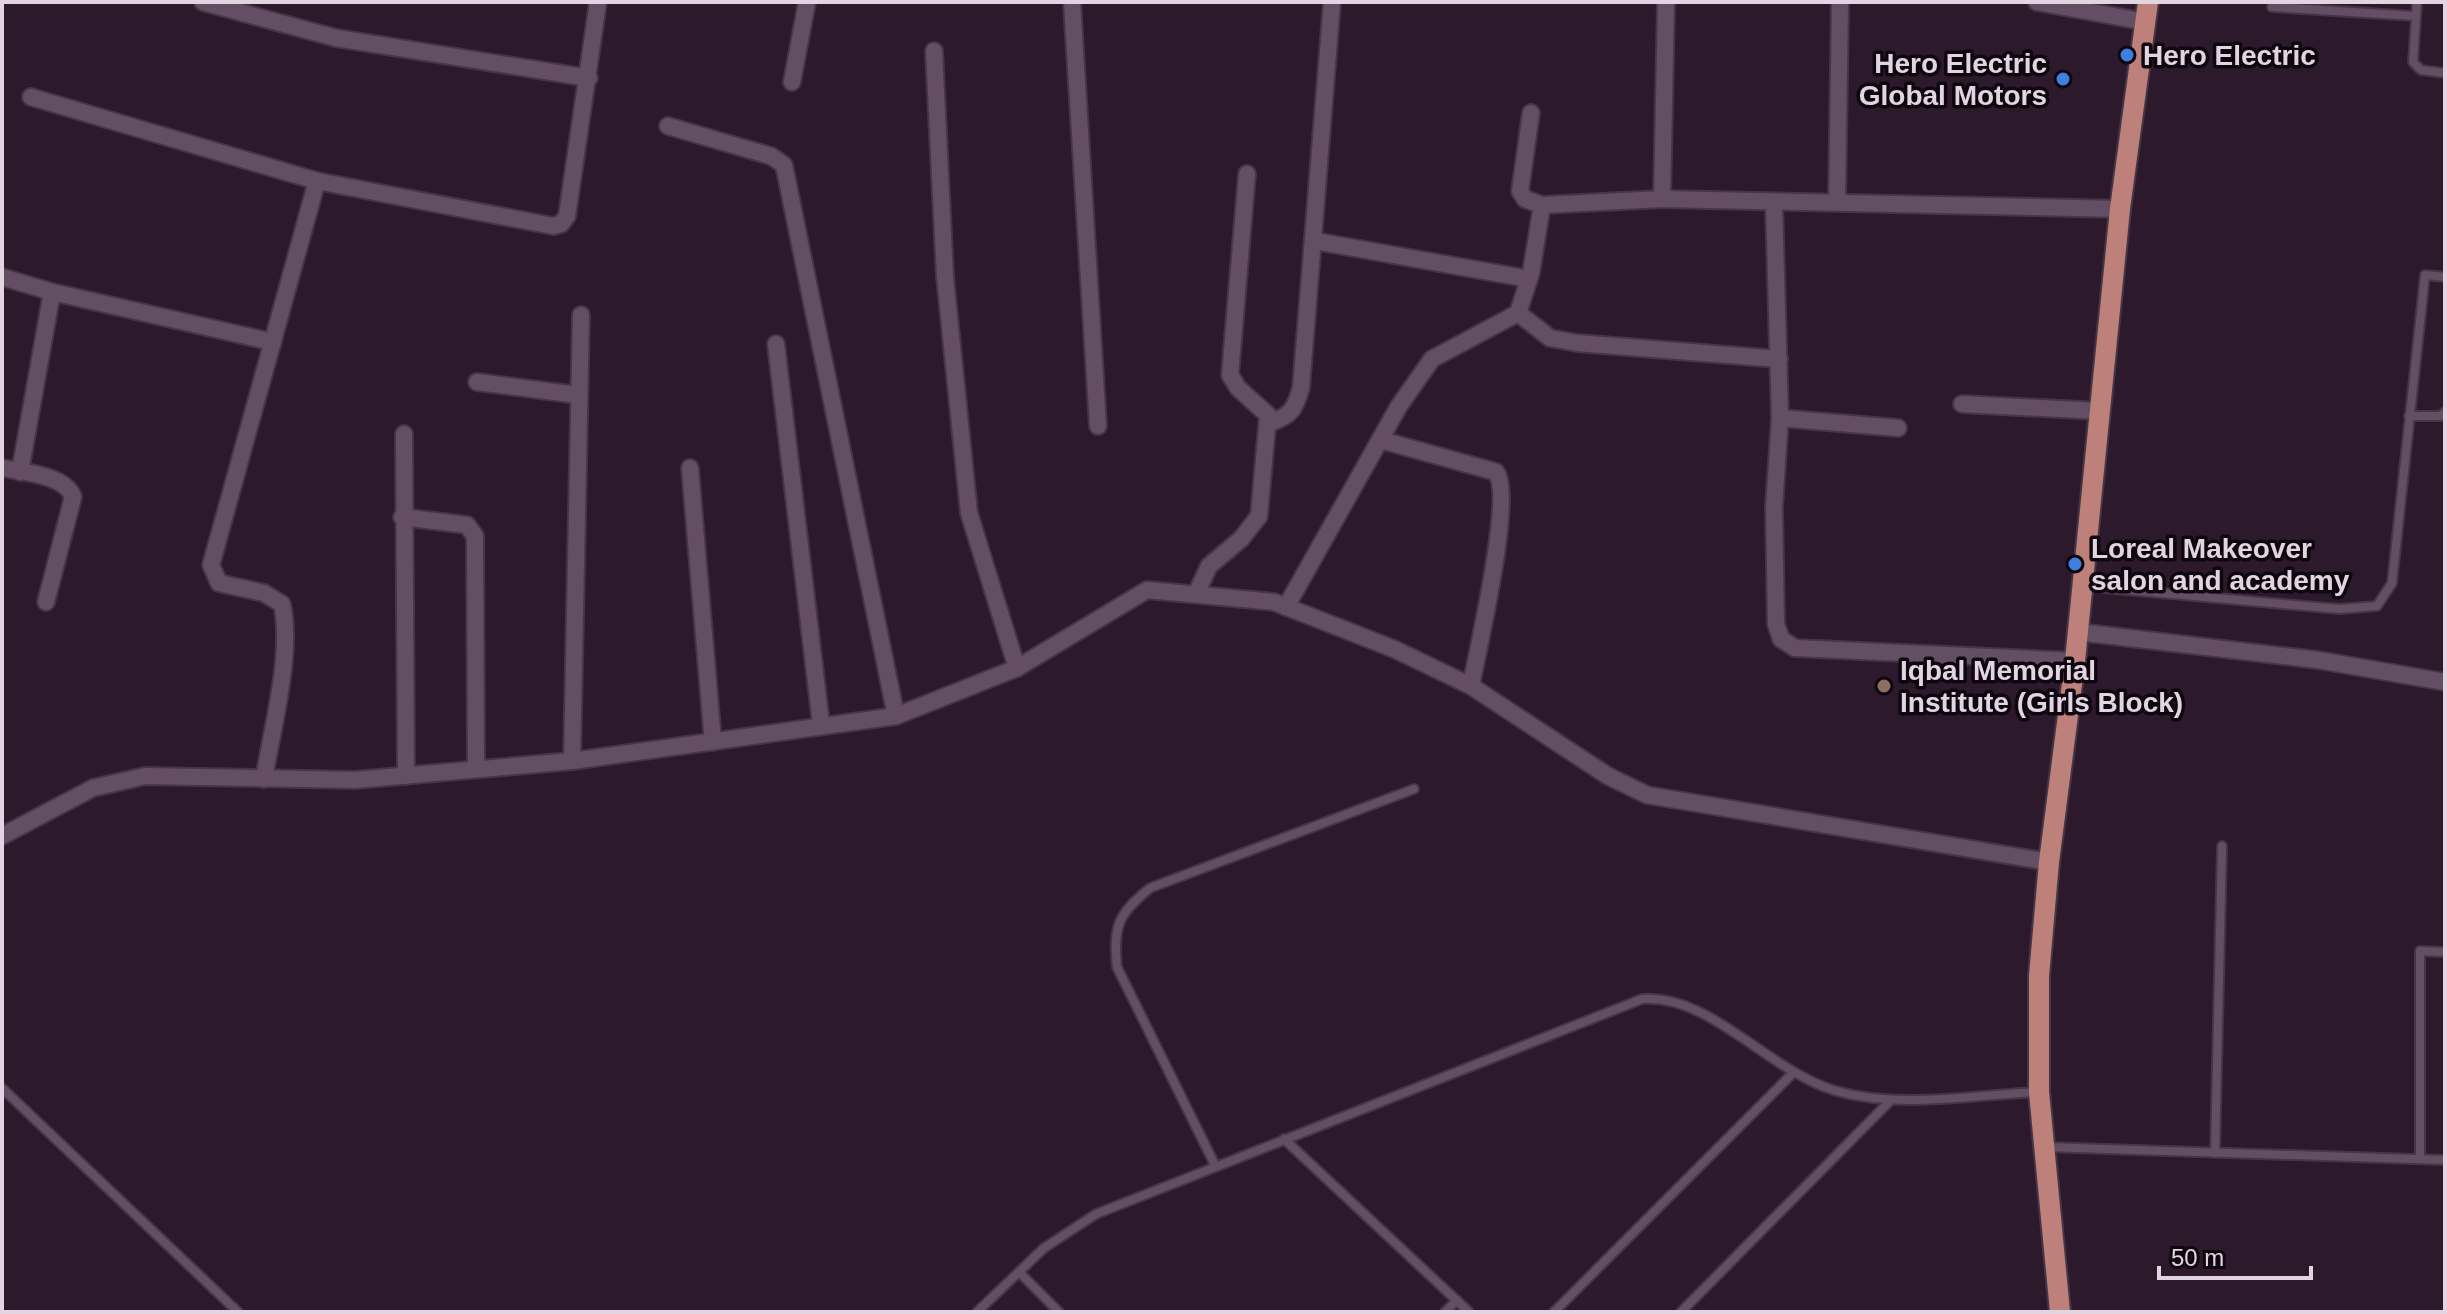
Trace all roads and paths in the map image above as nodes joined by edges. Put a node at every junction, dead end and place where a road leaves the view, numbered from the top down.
1 (203, 2) edge
2 (598, 2) edge
3 (807, 2) edge
4 (1072, 2) edge
5 (1332, 2) edge
6 (1666, 2) edge
7 (1840, 2) edge
8 (2037, 2) edge
9 (2417, 2) edge
10 (2272, 7) dead end
11 (2147, 12) edge
12 (2415, 16) junction
13 (934, 51) dead end
14 (2445, 73) edge
15 (589, 78) junction
16 (792, 82) dead end
17 (31, 97) dead end
18 (1531, 113) dead end
19 (668, 126) dead end
20 (1247, 174) dead end
21 (317, 181) junction
22 (1662, 199) junction
23 (1837, 201) junction
24 (1774, 204) junction
25 (1542, 205) junction
26 (2120, 209) junction
27 (1315, 241) junction
28 (2, 277) edge
29 (2445, 277) edge
30 (1529, 279) junction
31 (52, 292) junction
32 (1518, 313) junction
33 (581, 315) dead end
34 (273, 342) junction
35 (776, 344) dead end
36 (1779, 359) junction
37 (477, 382) dead end
38 (578, 395) junction
39 (1962, 404) dead end
40 (2099, 411) junction
41 (2445, 412) edge
42 (2409, 416) junction
43 (1780, 418) junction
44 (1269, 423) junction
45 (1098, 426) dead end
46 (1898, 428) dead end
47 (404, 434) dead end
48 (1381, 440) junction
49 (2, 468) edge
50 (690, 468) dead end
51 (20, 472) junction
52 (402, 517) junction
53 (2082, 586) junction
54 (1197, 592) junction
55 (46, 602) dead end
56 (1286, 607) junction
57 (2078, 632) junction
58 (2075, 661) junction
59 (1017, 668) junction
60 (2445, 682) edge
61 (1471, 686) junction
62 (896, 716) junction
63 (821, 724) junction
64 (713, 742) junction
65 (572, 761) junction
66 (476, 769) junction
67 (406, 776) junction
68 (264, 779) junction
69 (1414, 789) dead end
70 (2, 836) edge
71 (2222, 846) dead end
72 (2049, 862) junction
73 (2445, 952) edge
74 (1792, 1074) junction
75 (3, 1089) edge
76 (2039, 1092) junction
77 (1891, 1100) junction
78 (1284, 1139) junction
79 (2046, 1147) junction
80 (2215, 1153) junction
81 (2420, 1158) junction
82 (2445, 1160) edge
83 (1215, 1165) junction
84 (1019, 1272) junction
85 (1457, 1300) junction
86 (238, 1312) edge
87 (977, 1312) edge
88 (1059, 1312) edge
89 (1445, 1312) edge
90 (1469, 1312) edge
91 (1554, 1312) edge
92 (1681, 1312) edge
93 (2060, 1312) edge

1 - 15 street
2 - 15 street
3 - 16 street
4 - 45 street
5 - 27 street
6 - 22 street
7 - 23 street
8 - 11 street
9 - 12 lane
10 - 12 lane
11 - 26 main road
12 - 14 lane
13 - 59 street
15 - 21 street
17 - 21 street
18 - 25 street
19 - 62 street
20 - 44 street
21 - 34 street
22 - 24 street
22 - 25 street
23 - 24 street
23 - 26 street
24 - 36 street
25 - 30 street
26 - 40 main road
27 - 30 street
27 - 44 street
28 - 31 street
29 - 42 lane
30 - 32 street
31 - 34 street
31 - 51 street
32 - 36 street
32 - 48 street
33 - 38 street
34 - 68 street
35 - 63 street
36 - 43 street
37 - 38 street
38 - 65 street
39 - 40 street
40 - 53 main road
41 - 42 lane
42 - 53 lane
43 - 46 street
43 - 58 street
44 - 54 street
47 - 52 street
48 - 56 street
48 - 61 street
49 - 51 street
50 - 64 street
51 - 55 street
52 - 66 street
52 - 67 street
53 - 57 main road
54 - 56 street
54 - 59 street
56 - 61 street
57 - 58 main road
57 - 60 street
58 - 72 main road
59 - 62 street
61 - 72 street
62 - 63 street
63 - 64 street
64 - 65 street
65 - 66 street
66 - 67 street
67 - 68 street
68 - 70 street
69 - 83 lane
71 - 80 lane
72 - 76 main road
73 - 81 lane
74 - 77 lane
74 - 78 lane
74 - 91 lane
75 - 86 lane
76 - 77 lane
76 - 79 main road
77 - 92 lane
78 - 83 lane
78 - 85 lane
79 - 80 lane
79 - 93 main road
80 - 81 lane
81 - 82 lane
83 - 84 lane
84 - 87 lane
84 - 88 lane
85 - 89 lane
85 - 90 lane

